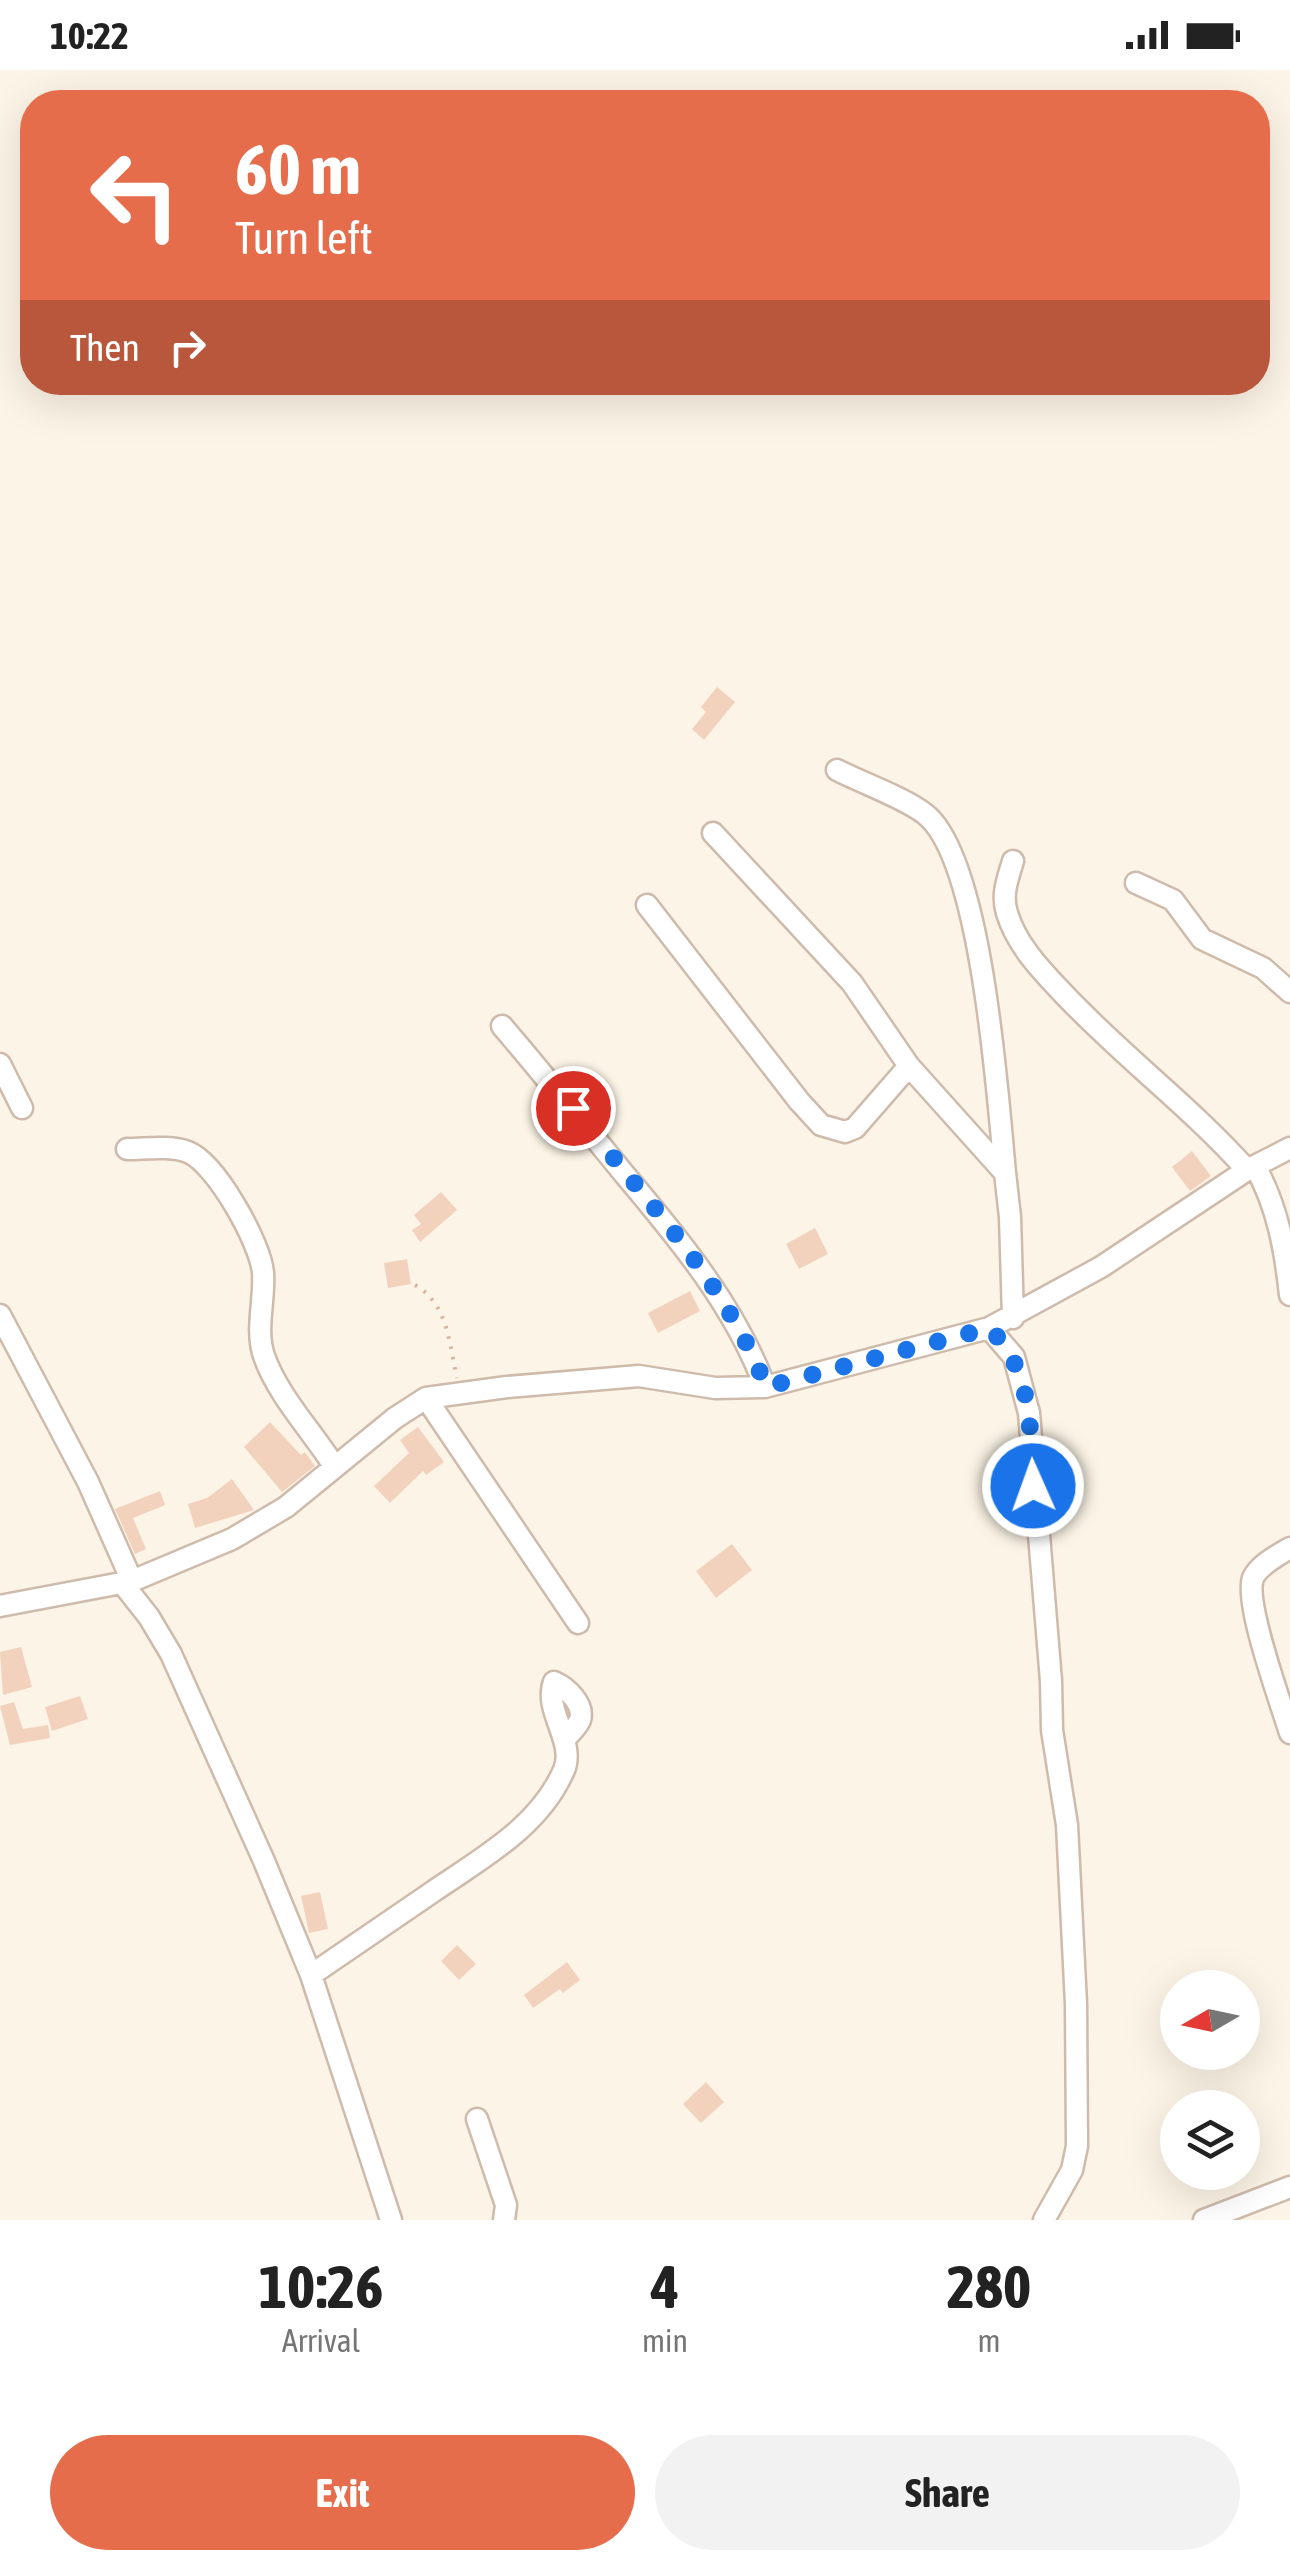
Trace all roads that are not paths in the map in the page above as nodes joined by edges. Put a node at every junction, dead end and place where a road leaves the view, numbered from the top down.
1 (837, 770) dead end
2 (713, 834) dead end
3 (1012, 860) dead end
4 (1136, 883) dead end
5 (648, 905) dead end
6 (1290, 992) edge
7 (502, 1026) dead end
8 (0, 1064) edge
9 (909, 1066) junction
10 (22, 1108) dead end
11 (1290, 1148) edge
12 (127, 1149) dead end
13 (1251, 1168) junction
14 (1005, 1174) junction
15 (1290, 1296) edge
16 (0, 1315) edge
17 (1013, 1318) junction
18 (989, 1328) junction
19 (766, 1387) junction
20 (426, 1398) junction
21 (334, 1466) junction
22 (1290, 1548) edge
23 (128, 1583) junction
24 (0, 1606) edge
25 (578, 1624) dead end
26 (1290, 1732) edge
27 (564, 1740) dead end
28 (311, 1975) junction
29 (477, 2118) dead end
30 (1290, 2187) edge
31 (392, 2220) edge
32 (504, 2220) edge
33 (1044, 2220) edge
34 (1204, 2220) edge

1 - 14 street
2 - 9 street
3 - 13 street
4 - 6 street
5 - 9 street
7 - 19 street
8 - 10 street
9 - 14 street
11 - 13 street
12 - 21 street
13 - 15 street
13 - 17 street
14 - 17 street
16 - 23 street
17 - 18 street
18 - 19 street
18 - 33 street
19 - 20 street
20 - 21 street
20 - 25 street
21 - 23 street
22 - 26 street
23 - 24 street
23 - 28 street
27 - 28 street
28 - 31 street
29 - 32 street
30 - 34 street

